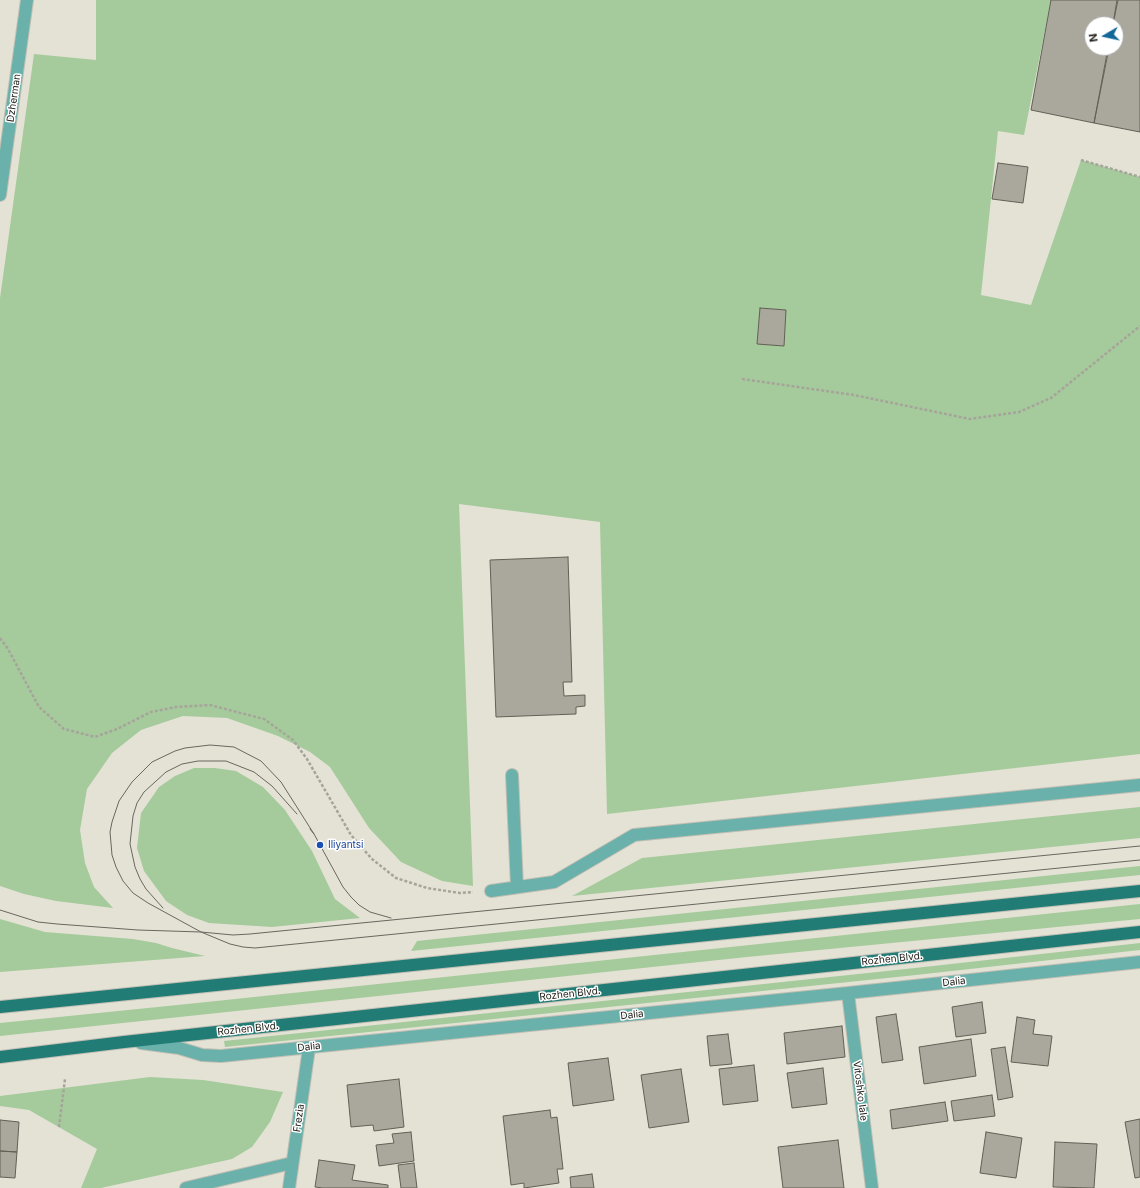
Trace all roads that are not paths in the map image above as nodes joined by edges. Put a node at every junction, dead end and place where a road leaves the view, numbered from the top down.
1 (27, 0) edge
2 (0, 195) edge
3 (512, 775) dead end
4 (1140, 785) edge
5 (517, 887) junction
6 (491, 891) road end
7 (1140, 891) edge
8 (1140, 932) edge
9 (1140, 962) edge
10 (848, 993) junction
11 (0, 1007) edge
12 (124, 1042) junction
13 (309, 1048) junction
14 (0, 1057) edge
15 (292, 1162) junction
16 (186, 1188) edge
17 (289, 1188) edge
18 (872, 1188) edge

1 - 2 street, Dzherman
3 - 5 street
4 - 5 street
5 - 6 street
7 - 11 main road
8 - 12 main road, Rozhen Blvd.
9 - 10 street, Dalia
10 - 13 street, Dalia
10 - 18 street, Vitoshko lale
12 - 13 street, Dalia
12 - 14 main road, Rozhen Blvd.
13 - 15 street, Frezia
15 - 16 street
15 - 17 street, Frezia

